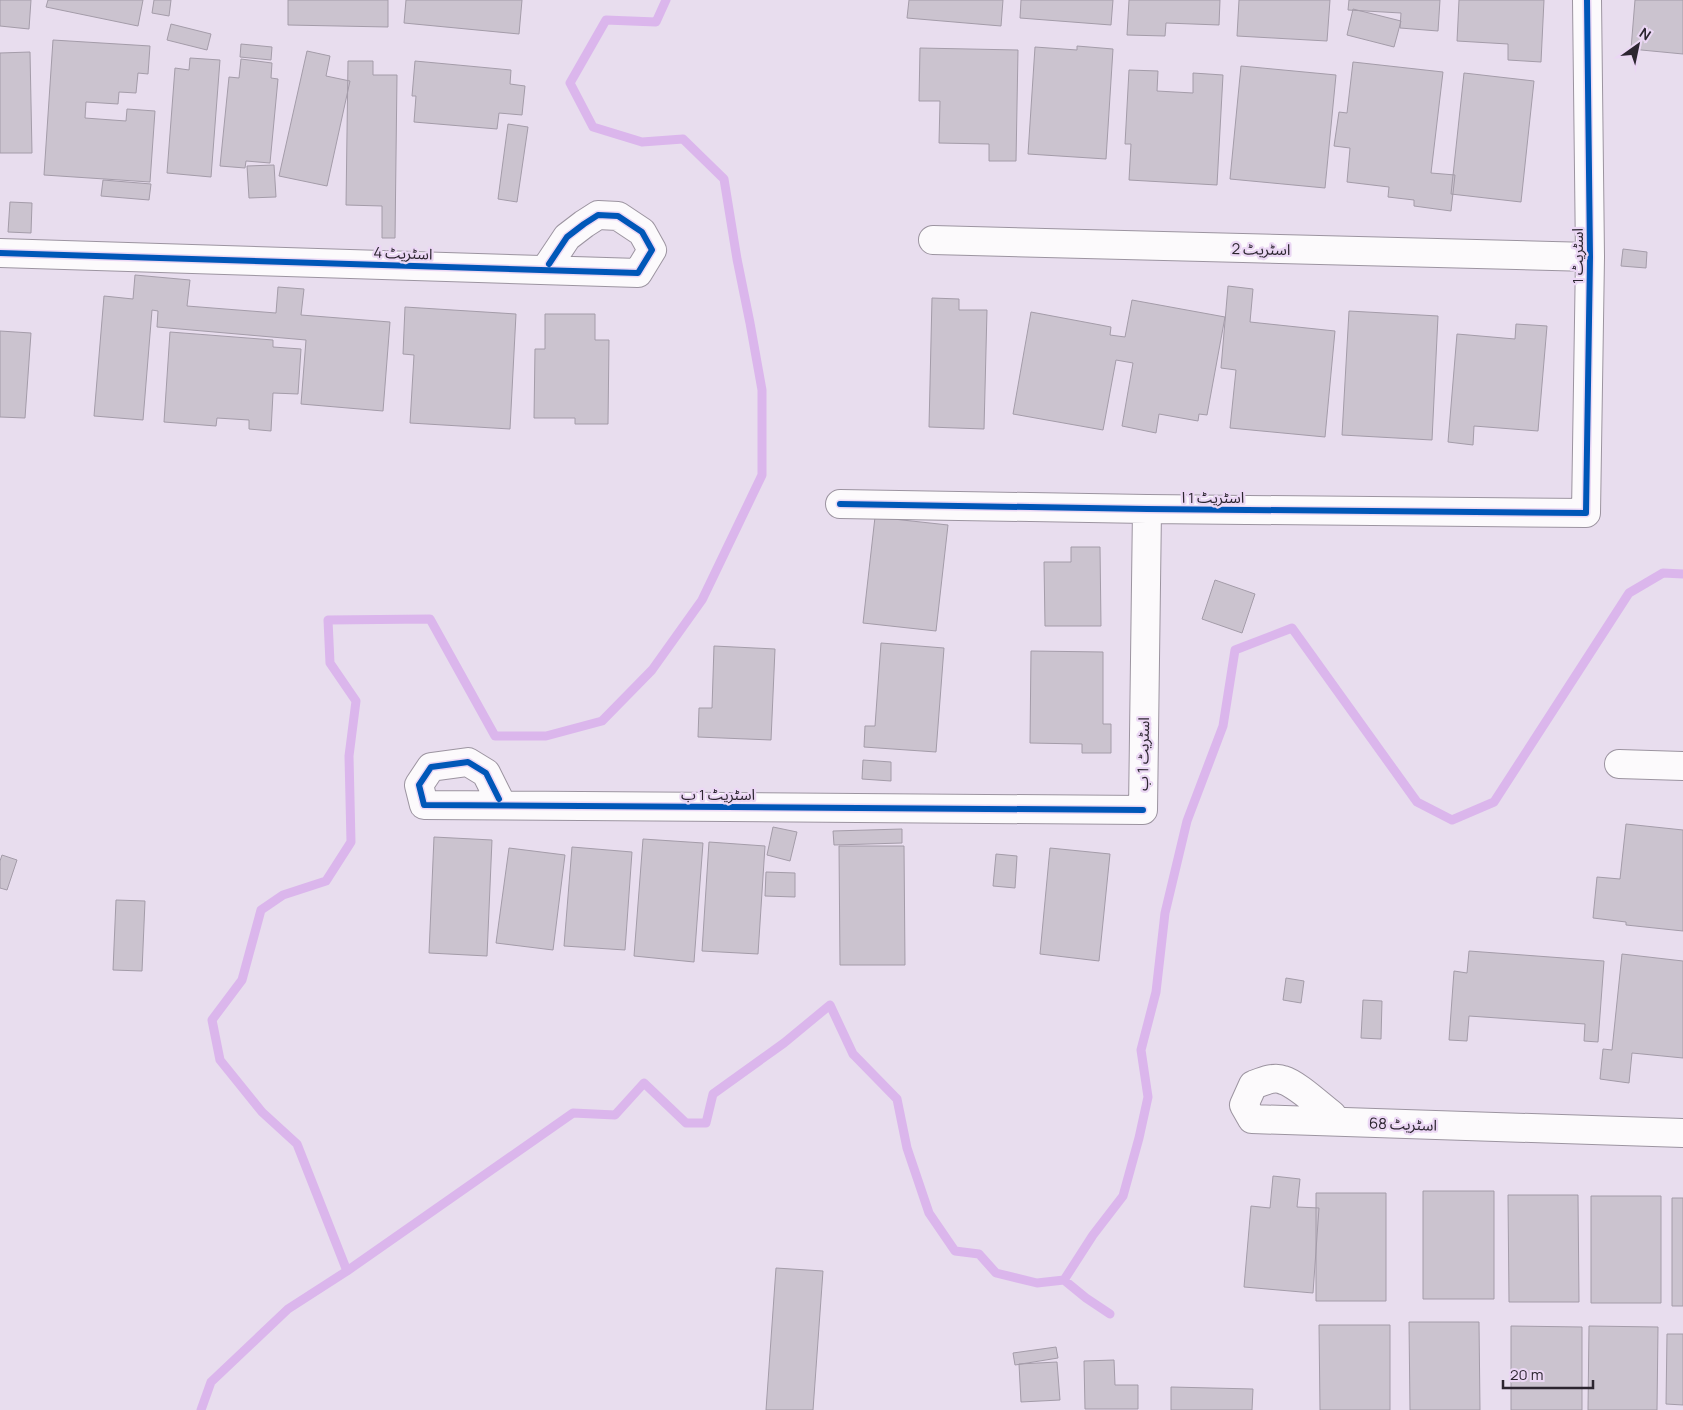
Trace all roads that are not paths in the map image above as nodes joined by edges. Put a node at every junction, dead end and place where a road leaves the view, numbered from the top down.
1 (1587, 0) edge
2 (933, 240) dead end
3 (0, 253) edge
4 (1590, 257) junction
5 (549, 264) dead end
6 (840, 504) dead end
7 (1147, 509) junction
8 (1586, 513) joint
9 (1619, 764) dead end
10 (1683, 766) edge
11 (499, 799) dead end
12 (1332, 1115) dead end
13 (1683, 1133) edge

1 - 4 street, اسٹریٹ 1
2 - 4 street, اسٹریٹ 2
3 - 5 street, اسٹریٹ 4
4 - 8 street, اسٹریٹ 1
6 - 7 street, اسٹریٹ 1 ا
7 - 8 street, اسٹریٹ 1 ا
7 - 11 street, اسٹریٹ 1 ب
9 - 10 street
12 - 13 street, اسٹریٹ 68

